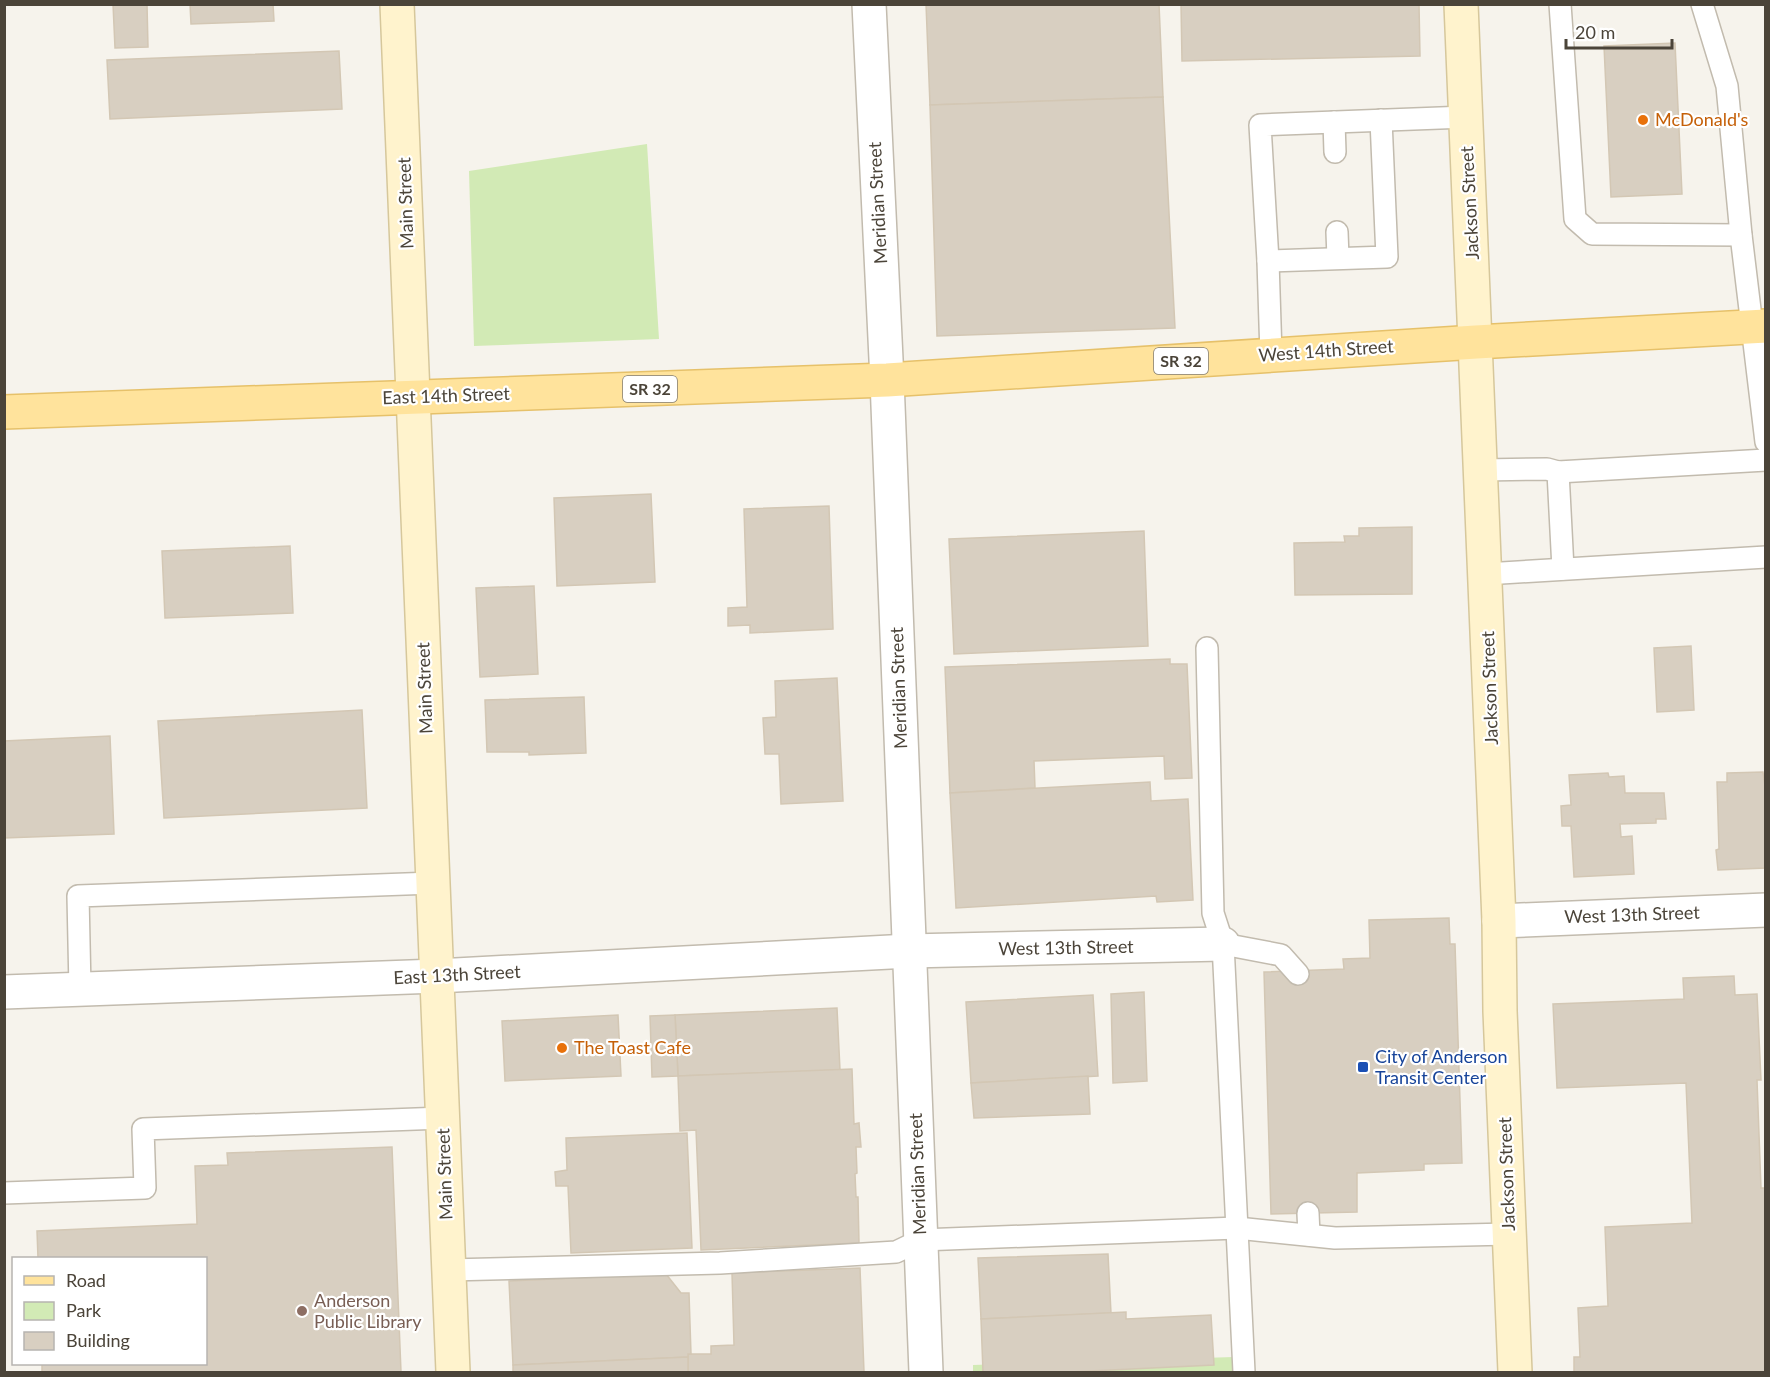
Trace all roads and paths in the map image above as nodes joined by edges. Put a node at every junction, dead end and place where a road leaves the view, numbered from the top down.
1 (397, 4) edge
2 (869, 4) edge
3 (1461, 4) edge
4 (1560, 4) edge
5 (1702, 4) edge
6 (1466, 117) junction
7 (1381, 120) junction
8 (1334, 122) junction
9 (1335, 152) dead end
10 (1337, 232) dead end
11 (1741, 235) junction
12 (1338, 258) junction
13 (1268, 261) junction
14 (1759, 326) edge
15 (1476, 342) junction
16 (1271, 355) junction
17 (887, 380) junction
18 (414, 398) junction
19 (4, 412) edge
20 (1766, 442) edge
21 (1766, 460) edge
22 (1481, 470) junction
23 (1558, 472) junction
24 (1766, 557) edge
25 (1563, 569) junction
26 (1485, 574) junction
27 (1207, 648) dead end
28 (433, 883) junction
29 (1766, 910) edge
30 (1499, 921) junction
31 (1223, 944) junction
32 (909, 951) junction
33 (1298, 974) dead end
34 (437, 976) junction
35 (80, 989) junction
36 (4, 992) edge
37 (443, 1118) junction
38 (4, 1193) edge
39 (1308, 1214) dead end
40 (1237, 1228) junction
41 (1509, 1234) junction
42 (1309, 1235) junction
43 (921, 1240) junction
44 (449, 1270) junction
45 (453, 1372) edge
46 (926, 1372) edge
47 (1244, 1372) edge
48 (1515, 1372) edge

1 - 18 main road, Main Street
2 - 17 street, Meridian Street
3 - 6 main road, Jackson Street
4 - 11 lane
5 - 11 lane
6 - 7 lane
6 - 15 main road, Jackson Street
7 - 8 lane
7 - 12 lane
8 - 9 lane
8 - 13 lane
10 - 12 lane
11 - 14 lane
12 - 13 lane
13 - 16 lane
14 - 15 main road, West 14th Street / SR 32
14 - 20 lane
15 - 16 main road, West 14th Street / SR 32
15 - 22 main road, Jackson Street
16 - 17 main road, West 14th Street / SR 32
17 - 18 main road, East 14th Street / SR 32
17 - 32 street, Meridian Street
18 - 19 main road, East 14th Street / SR 32
18 - 28 main road, Main Street
21 - 23 lane
22 - 23 lane
22 - 26 main road, Jackson Street
23 - 25 lane
24 - 25 lane
25 - 26 lane
26 - 30 main road, Jackson Street
27 - 31 lane
28 - 34 main road, Main Street
28 - 35 lane
29 - 30 street, West 13th Street
30 - 41 main road, Jackson Street
31 - 32 street, West 13th Street
31 - 33 lane
31 - 40 lane
32 - 34 street, East 13th Street
32 - 43 street, Meridian Street
34 - 35 street, East 13th Street
34 - 37 main road, Main Street
35 - 36 street, East 13th Street
37 - 38 lane
37 - 44 main road, Main Street
39 - 42 lane
40 - 42 lane
40 - 43 lane
40 - 47 lane
41 - 42 lane
41 - 48 main road, Jackson Street
43 - 44 lane
43 - 46 street, Meridian Street
44 - 45 main road, Main Street

